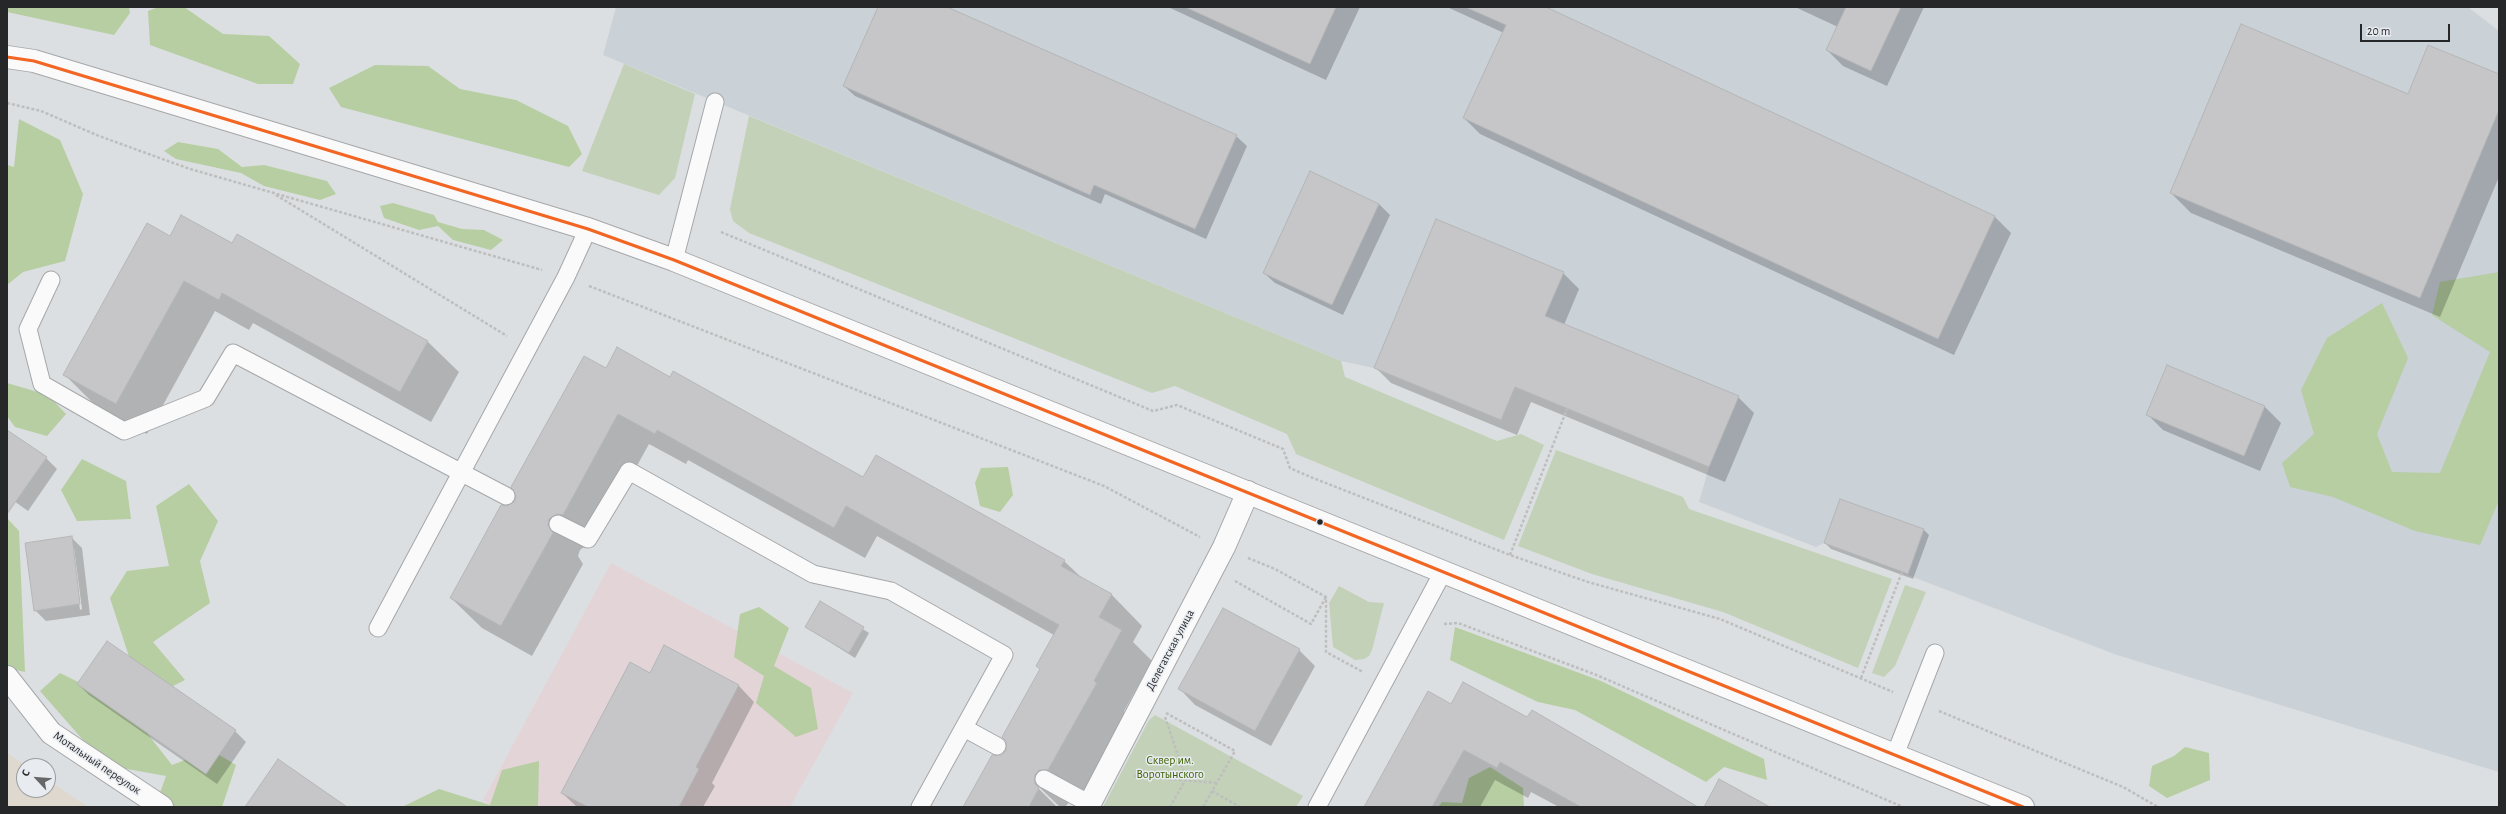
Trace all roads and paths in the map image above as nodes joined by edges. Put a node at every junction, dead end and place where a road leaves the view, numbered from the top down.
1 (7, 57) edge
2 (715, 102) dead end
3 (7, 103) edge
4 (272, 193) junction
5 (588, 229) junction
6 (721, 232) dead end
7 (674, 260) junction
8 (566, 277) junction
9 (51, 280) dead end
10 (528, 348) junction
11 (1567, 409) dead end
12 (461, 473) junction
13 (1248, 492) junction
14 (506, 496) dead end
15 (558, 524) dead end
16 (1224, 547) junction
17 (1510, 555) junction
18 (1443, 572) junction
19 (1902, 572) dead end
20 (1232, 580) dead end
21 (1326, 597) junction
22 (1439, 627) dead end
23 (378, 628) dead end
24 (1935, 653) dead end
25 (7, 677) edge
26 (1861, 678) junction
27 (1384, 683) junction
28 (1916, 701) junction
29 (964, 728) junction
30 (997, 746) dead end
31 (1895, 755) junction
32 (1106, 774) junction
33 (1044, 779) dead end
34 (1186, 779) junction
35 (1217, 783) junction
36 (1212, 791) junction
37 (1089, 805) edge
38 (162, 807) edge
39 (920, 807) edge
40 (1170, 807) edge
41 (1203, 807) edge
42 (1240, 807) edge
43 (1317, 807) edge
44 (1903, 807) edge
45 (2023, 807) edge
46 (2158, 807) edge

1 - 5 street
2 - 7 lane
3 - 4 path
4 - 8 path
4 - 10 path
5 - 7 street
5 - 8 lane
6 - 17 path
7 - 13 street
8 - 10 lane
8 - 16 path
9 - 12 lane
10 - 12 lane
11 - 17 path
12 - 14 lane
12 - 23 lane
13 - 16 street, Делегатская улица
13 - 18 street
15 - 29 lane
16 - 21 path
16 - 32 street, Делегатская улица
17 - 26 path
18 - 27 lane
18 - 31 street
19 - 26 path
20 - 21 path
21 - 27 path
22 - 44 path
24 - 28 lane
25 - 38 street, Мотальный переулок
26 - 28 path
27 - 43 lane
28 - 31 lane
28 - 46 path
29 - 30 lane
29 - 39 lane
31 - 45 street
32 - 34 path
32 - 37 street, Делегатская улица
33 - 37 lane
34 - 35 path
34 - 35 path
34 - 40 path
35 - 36 path
36 - 41 path
36 - 42 path

